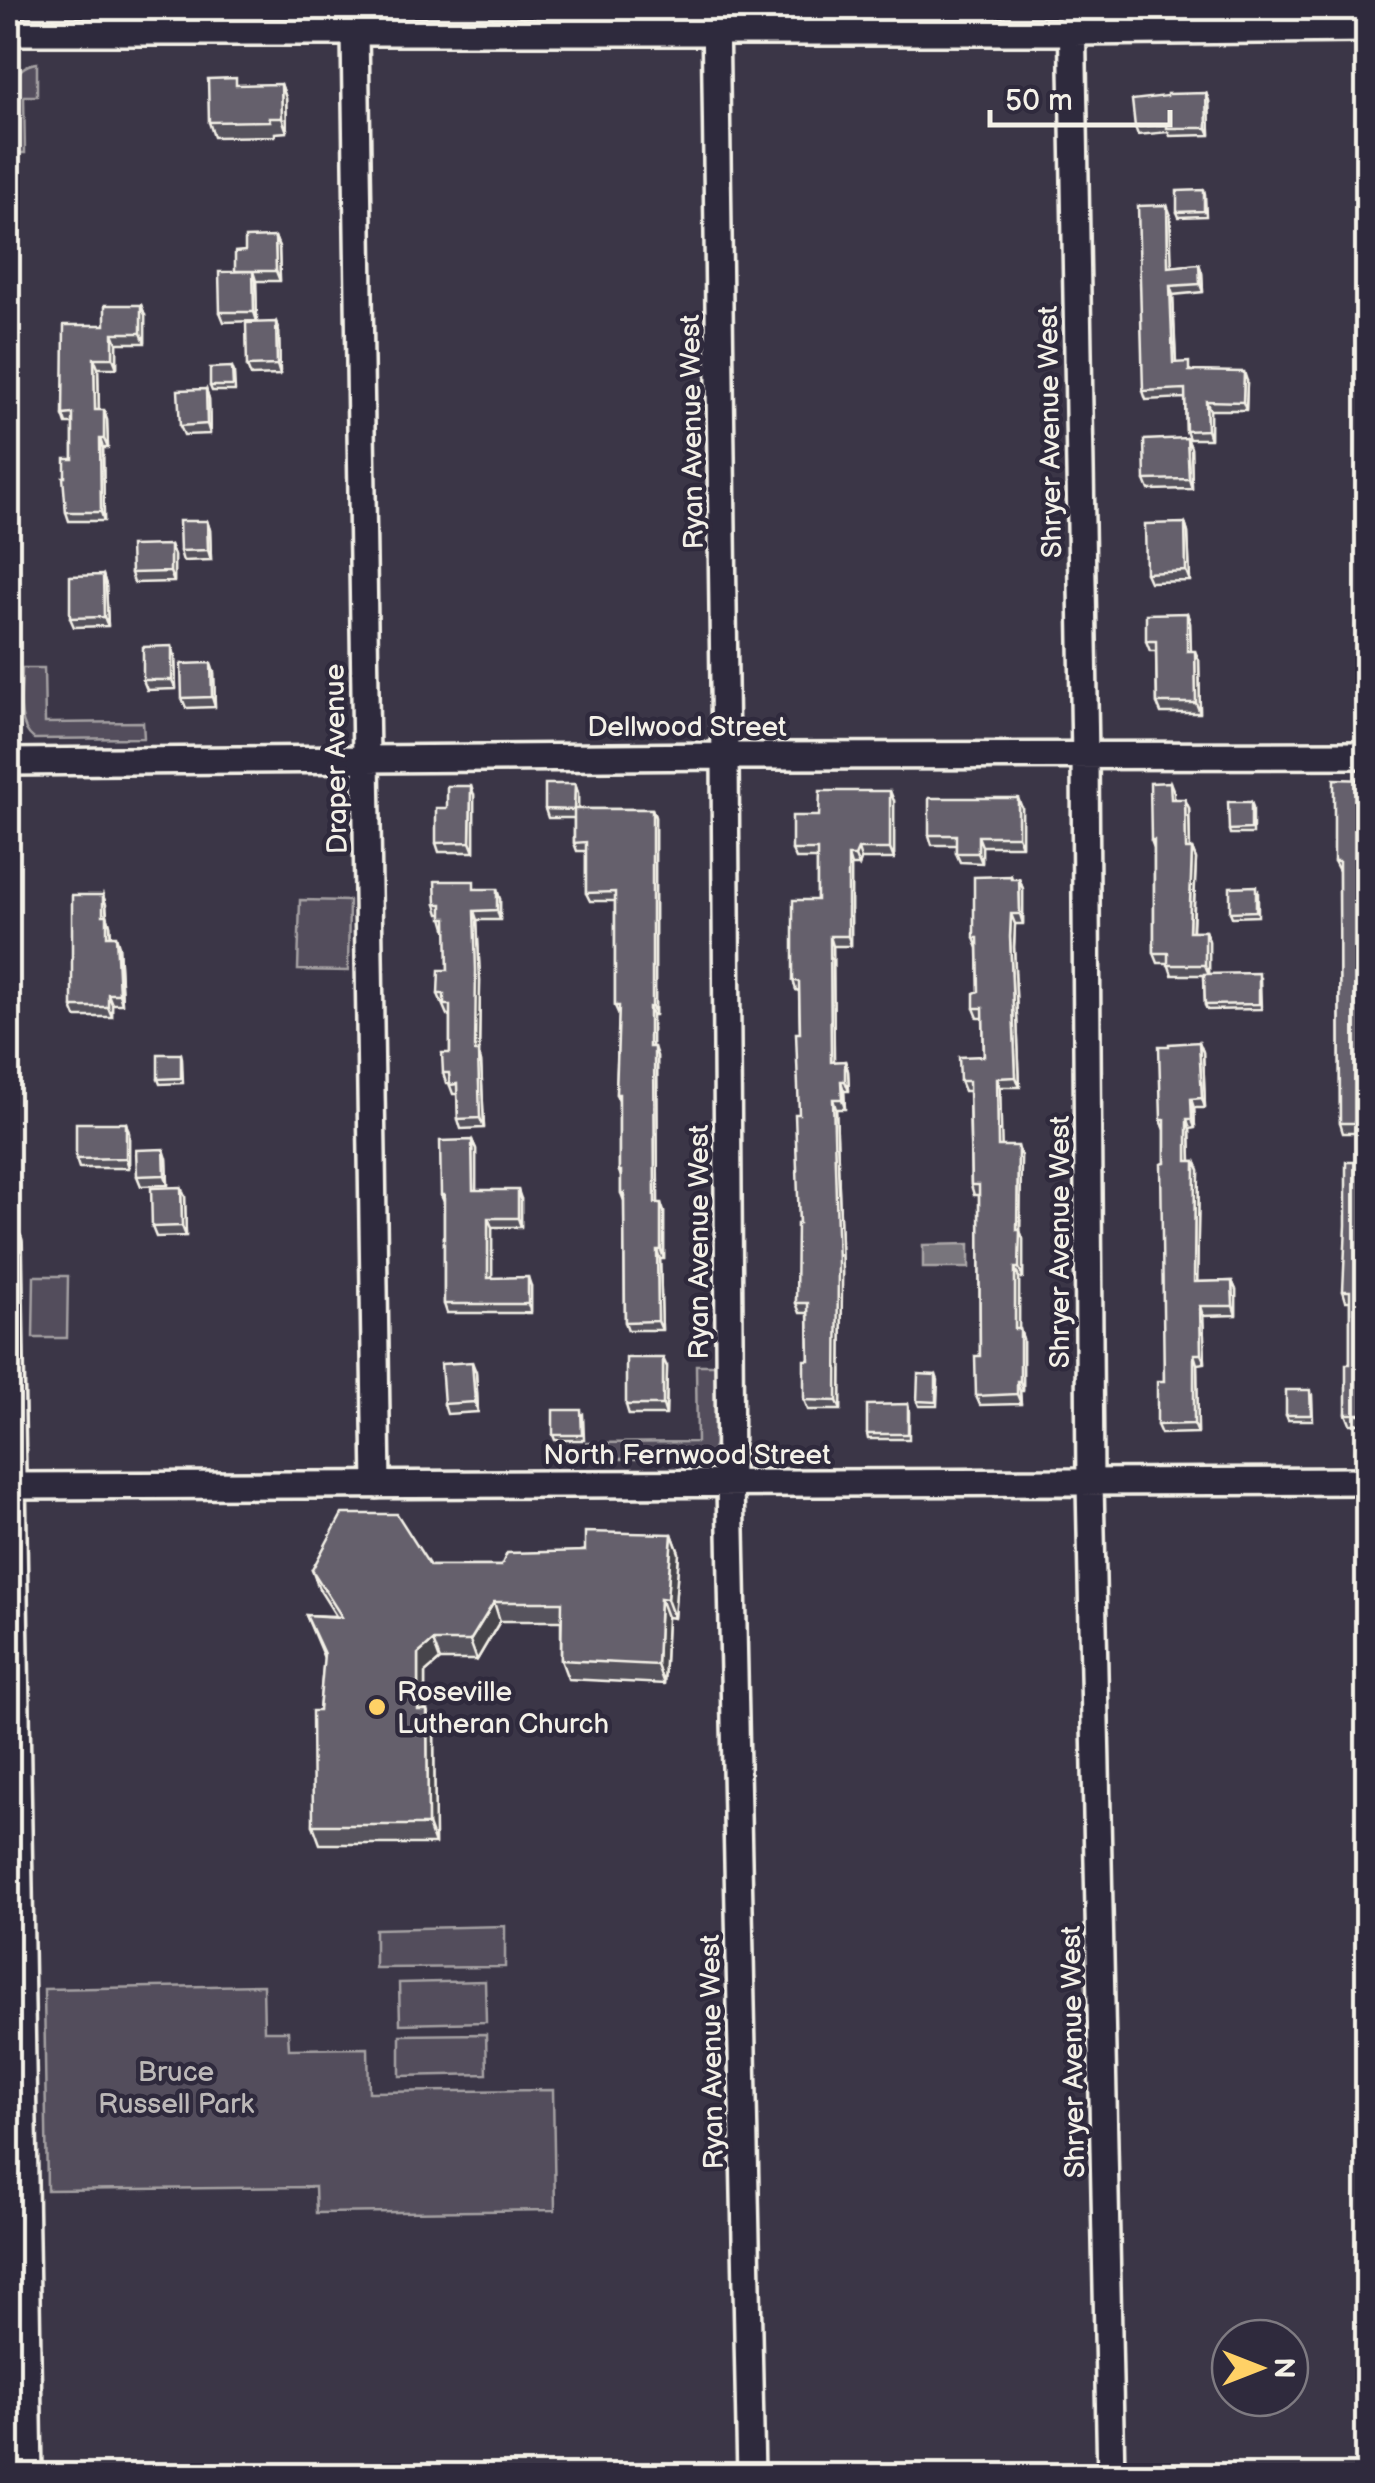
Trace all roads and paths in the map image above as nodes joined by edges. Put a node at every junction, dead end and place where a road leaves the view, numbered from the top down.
1 (715, 20) edge
2 (1072, 20) edge
3 (1368, 29) edge
4 (8, 32) edge
5 (355, 32) junction
6 (1368, 755) edge
7 (725, 756) junction
8 (1085, 756) junction
9 (365, 758) junction
10 (8, 762) edge
11 (8, 1243) edge
12 (1368, 1481) edge
13 (730, 1484) junction
14 (1090, 1484) junction
15 (377, 1485) junction
16 (10, 1486) edge
17 (29, 2476) edge
18 (751, 2476) edge
19 (1111, 2476) edge

1 - 2 street
1 - 5 street
1 - 7 street, Ryan Avenue West
2 - 3 street
2 - 8 street, Shryer Avenue West
4 - 5 street
5 - 9 street, Draper Avenue
6 - 8 street, Dellwood Street
7 - 8 street, Dellwood Street
7 - 9 street, Dellwood Street
7 - 13 street, Ryan Avenue West
8 - 14 street, Shryer Avenue West
9 - 10 street, Dellwood Street
9 - 15 street, Draper Avenue
11 - 16 street
12 - 14 street, North Fernwood Street
13 - 14 street, North Fernwood Street
13 - 15 street, North Fernwood Street
13 - 18 street, Ryan Avenue West
14 - 19 street, Shryer Avenue West
15 - 16 street, North Fernwood Street
16 - 17 street

